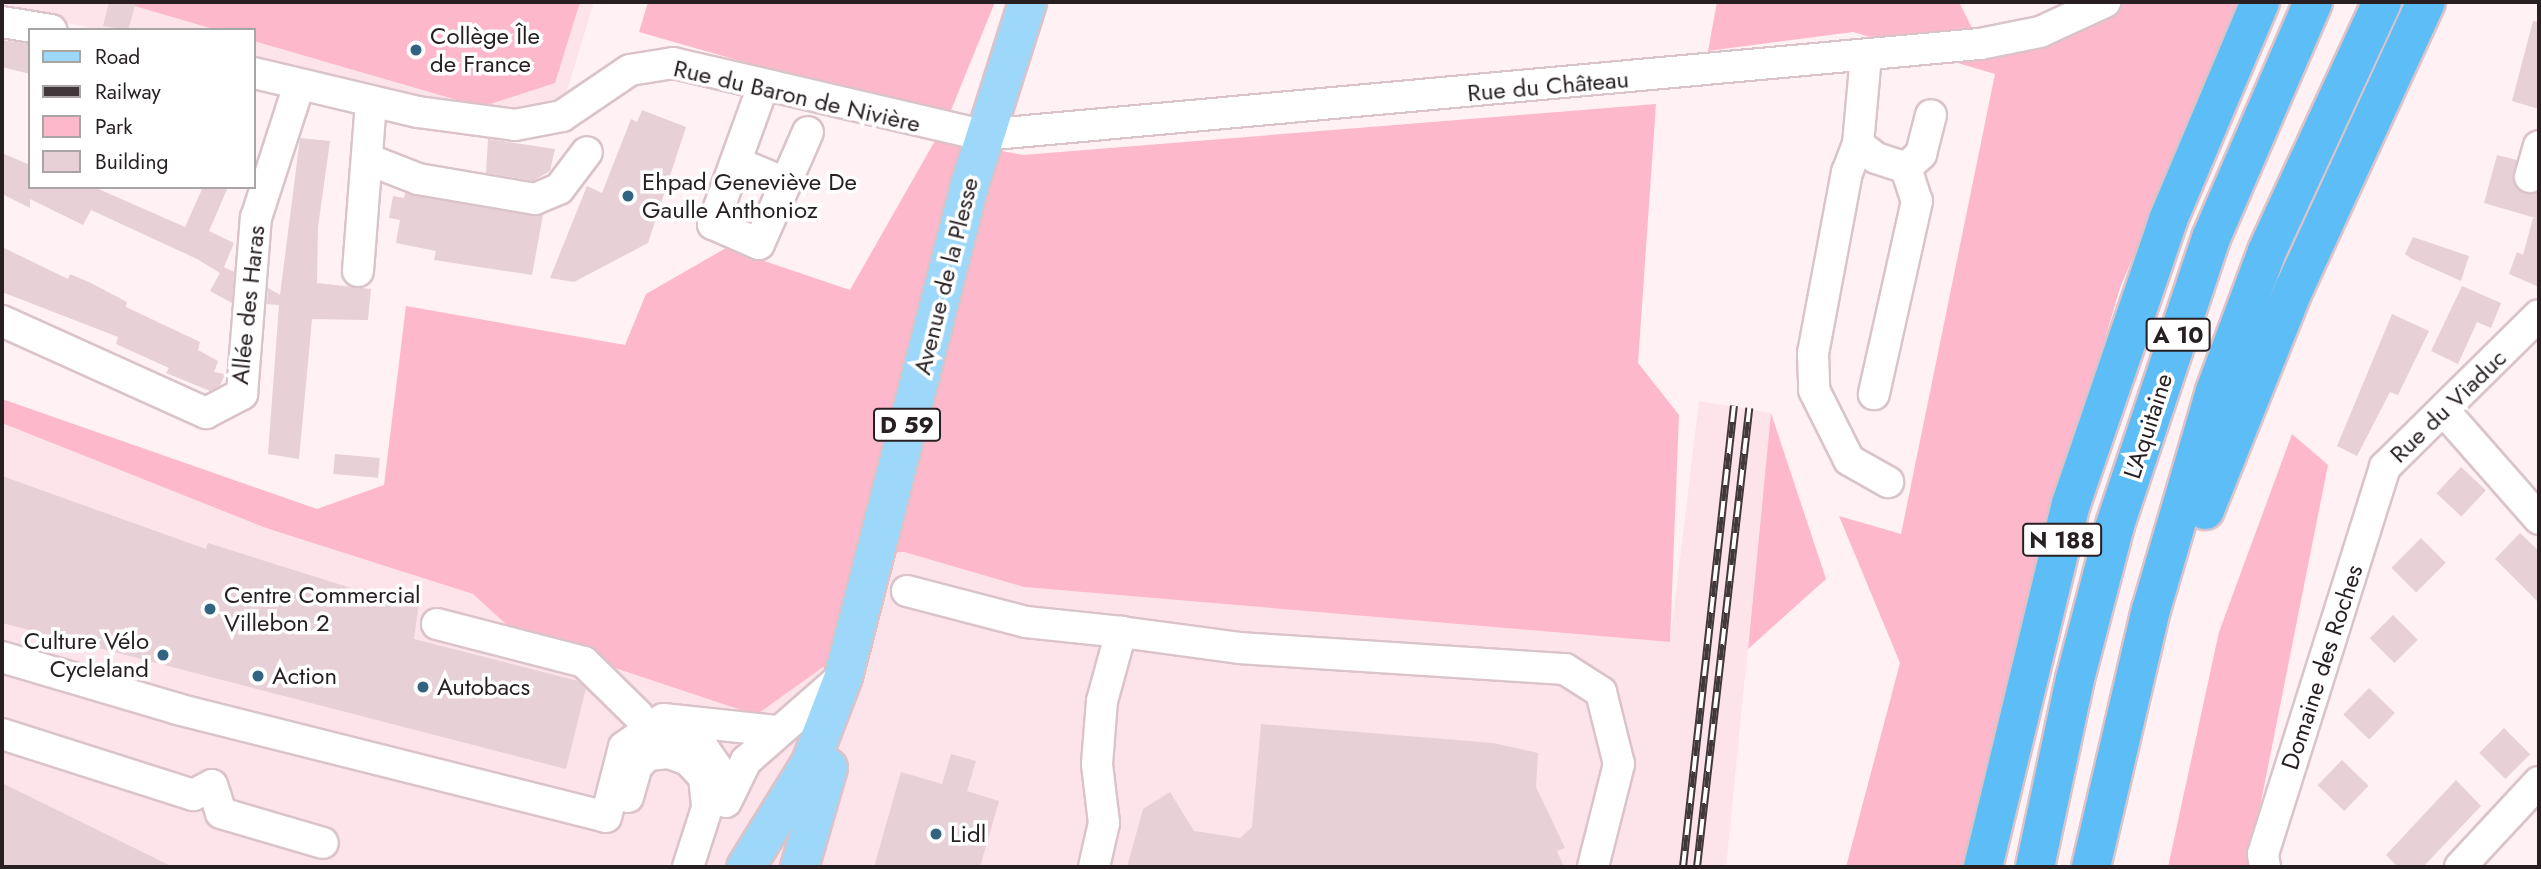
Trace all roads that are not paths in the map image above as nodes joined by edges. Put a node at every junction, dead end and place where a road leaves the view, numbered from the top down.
1 (1027, 2) edge
2 (2105, 2) edge
3 (2260, 2) edge
4 (2312, 2) edge
5 (2382, 2) edge
6 (2426, 2) edge
7 (2, 22) edge
8 (39, 28) edge
9 (1866, 56) junction
10 (256, 74) edge
11 (299, 85) junction
12 (763, 86) junction
13 (371, 102) junction
14 (1931, 115) dead end
15 (808, 132) dead end
16 (983, 135) junction
17 (1858, 144) junction
18 (2539, 146) edge
19 (587, 152) dead end
20 (367, 159) junction
21 (737, 163) junction
22 (1906, 168) junction
23 (2530, 177) dead end
24 (786, 183) junction
25 (358, 271) dead end
26 (2539, 315) edge
27 (2, 321) edge
28 (1874, 394) dead end
29 (2446, 412) junction
30 (2385, 467) joint
31 (1888, 482) dead end
32 (2539, 519) edge
33 (907, 591) dead end
34 (2151, 610) junction
35 (438, 624) dead end
36 (1121, 632) junction
37 (2, 657) edge
38 (843, 677) junction
39 (638, 715) junction
40 (830, 715) junction
41 (778, 731) junction
42 (2, 734) edge
43 (2539, 782) edge
44 (731, 788) junction
45 (606, 817) junction
46 (810, 821) junction
47 (323, 843) dead end
48 (688, 867) edge
49 (704, 867) edge
50 (746, 867) edge
51 (799, 867) edge
52 (805, 867) edge
53 (1094, 867) edge
54 (1593, 867) edge
55 (1983, 867) edge
56 (2035, 867) edge
57 (2091, 867) edge
58 (2265, 867) edge
59 (2460, 867) edge

1 - 16 main road, Avenue de la Plesse / D 59
2 - 9 street, Rue du Château
3 - 55 highway, N 188
4 - 56 highway, L'Aquitaine / A 10
5 - 34 highway, A 10
6 - 34 highway
7 - 8 street
9 - 16 street, Rue du Château
9 - 17 street
10 - 11 street, Rue du Baron de Nivière
11 - 13 street, Rue du Baron de Nivière
11 - 27 street, Allée des Haras
12 - 13 street, Rue du Baron de Nivière
12 - 16 street, Rue du Baron de Nivière
12 - 21 street
13 - 20 street
14 - 22 street
15 - 24 street
16 - 38 main road, Avenue de la Plesse / D 59
17 - 22 street
17 - 31 street
18 - 23 street
19 - 20 street
20 - 25 street
21 - 24 street
21 - 24 street
22 - 28 street
26 - 29 street, Rue du Viaduc
29 - 30 street, Rue du Viaduc
29 - 32 street
30 - 58 street, Domaine des Roches
33 - 36 street
34 - 57 highway, A 10
35 - 39 street
36 - 53 street
36 - 54 street
37 - 45 street
38 - 40 main road, Avenue de la Plesse / D 59
38 - 41 street
39 - 41 street
39 - 45 street
40 - 46 main road, Avenue de la Plesse / D 59
40 - 50 main road, Avenue de la Plesse / D 59
41 - 44 street
42 - 47 street
43 - 59 street
44 - 45 street
44 - 49 street
45 - 48 street
46 - 51 main road, Avenue de la Plesse / D 59
46 - 52 street

